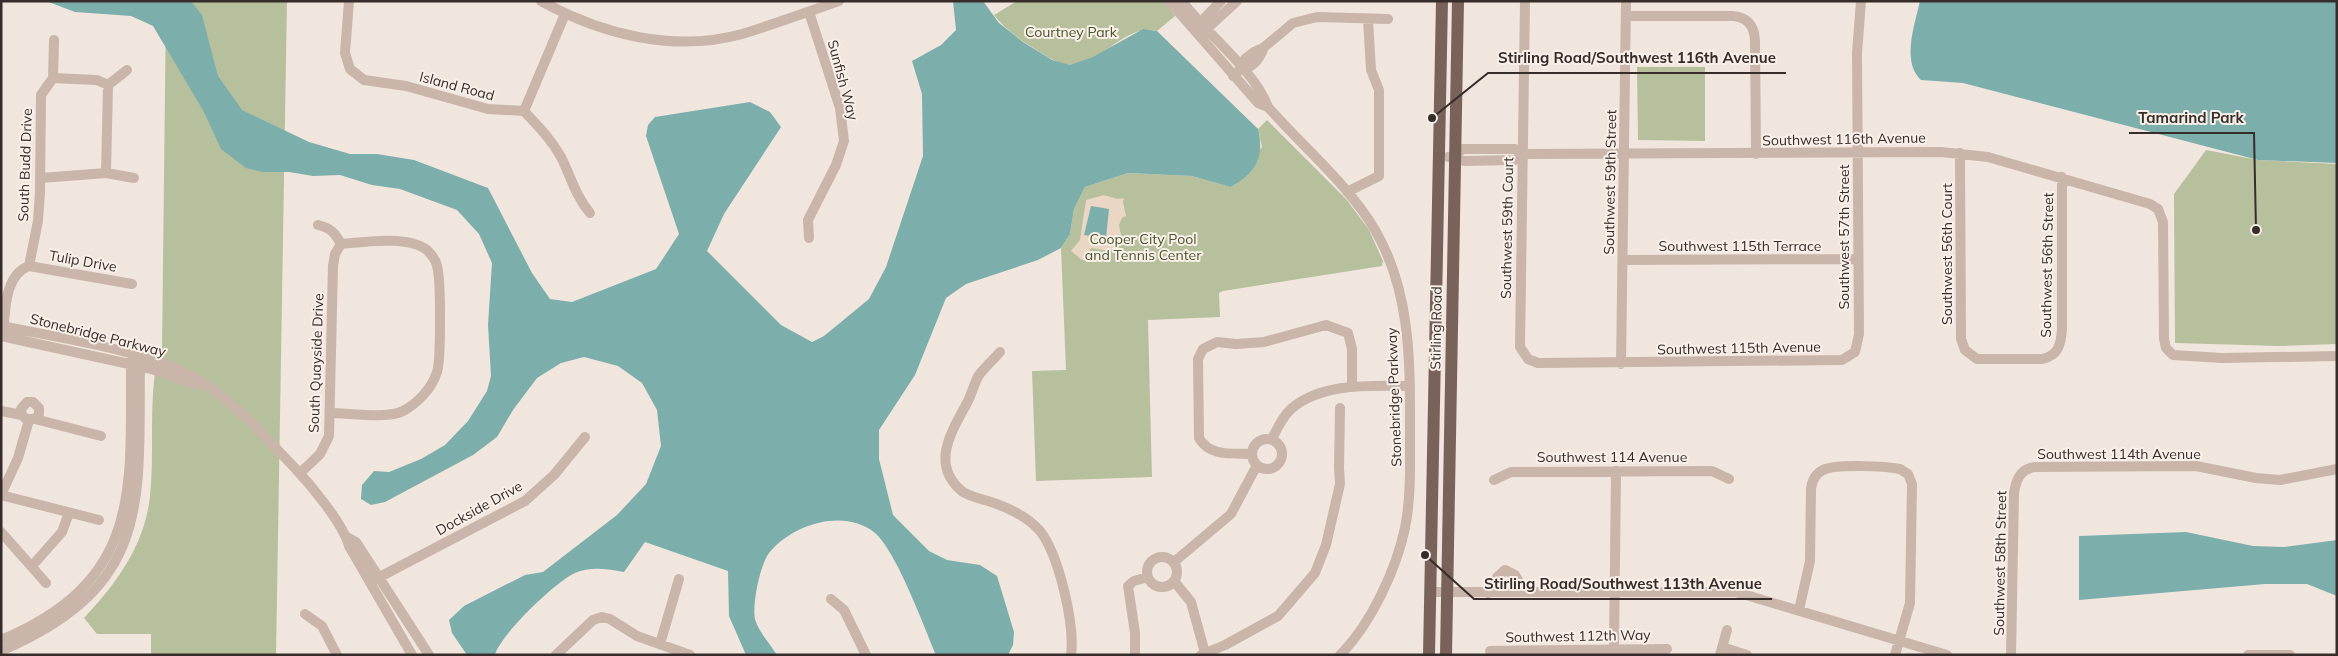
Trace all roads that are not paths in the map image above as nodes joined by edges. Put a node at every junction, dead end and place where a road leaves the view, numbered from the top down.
1 (349, 1) edge
2 (541, 1) edge
3 (839, 1) edge
4 (1169, 1) edge
5 (1182, 1) edge
6 (1221, 1) edge
7 (1238, 1) edge
8 (1442, 1) edge
9 (1458, 1) edge
10 (1525, 1) edge
11 (1626, 1) edge
12 (1862, 1) edge
13 (809, 12) junction
14 (565, 14) junction
15 (1626, 16) junction
16 (1388, 19) dead end
17 (1368, 20) junction
18 (1199, 30) junction
19 (54, 40) dead end
20 (1242, 68) junction
21 (126, 70) dead end
22 (1233, 76) junction
23 (53, 78) junction
24 (108, 85) junction
25 (1268, 107) junction
26 (524, 111) junction
27 (1858, 153) junction
28 (1960, 153) junction
29 (1522, 154) junction
30 (1756, 154) junction
31 (1624, 155) junction
32 (1454, 156) junction
33 (1439, 157) junction
34 (106, 173) junction
35 (41, 178) junction
36 (134, 178) dead end
37 (2062, 178) junction
38 (1348, 192) junction
39 (590, 214) dead end
40 (318, 225) dead end
41 (808, 238) dead end
42 (341, 244) junction
43 (1858, 259) junction
44 (1623, 260) junction
45 (29, 266) junction
46 (132, 284) dead end
47 (2, 331) edge
48 (1000, 352) dead end
49 (1855, 352) joint
50 (2056, 352) joint
51 (2337, 356) edge
52 (135, 360) junction
53 (1621, 364) junction
54 (1410, 386) junction
55 (1352, 387) junction
56 (1340, 408) dead end
57 (1, 411) edge
58 (331, 413) junction
59 (29, 418) junction
60 (101, 436) dead end
61 (585, 437) dead end
62 (1272, 439) junction
63 (1252, 454) junction
64 (1256, 465) junction
65 (2337, 469) edge
66 (1616, 471) junction
67 (300, 473) junction
68 (2020, 474) joint
69 (1730, 479) dead end
70 (1494, 480) dead end
71 (1, 495) edge
72 (69, 512) junction
73 (99, 520) dead end
74 (1, 532) edge
75 (1174, 562) junction
76 (32, 566) junction
77 (1148, 577) junction
78 (679, 579) dead end
79 (374, 580) junction
80 (1174, 581) junction
81 (46, 583) dead end
82 (1430, 592) junction
83 (1525, 592) junction
84 (1614, 592) junction
85 (1447, 593) junction
86 (1488, 593) junction
87 (831, 600) dead end
88 (1799, 610) junction
89 (305, 614) dead end
90 (1727, 630) dead end
91 (1, 640) edge
92 (1900, 641) junction
93 (660, 644) junction
94 (1614, 649) junction
95 (1667, 649) dead end
96 (1, 651) edge
97 (1490, 651) dead end
98 (1721, 651) edge
99 (1515, 652) edge
100 (1637, 652) edge
101 (1559, 653) edge
102 (1203, 654) edge
103 (337, 655) edge
104 (412, 655) edge
105 (429, 655) edge
106 (556, 655) edge
107 (690, 655) edge
108 (866, 655) edge
109 (1071, 655) edge
110 (1135, 655) edge
111 (1340, 655) edge
112 (1429, 655) edge
113 (1446, 655) edge
114 (1747, 655) edge
115 (1895, 655) edge
116 (1947, 655) edge
117 (2011, 655) edge
118 (2248, 655) edge
119 (2290, 655) edge

1 - 26 street, Island Road
2 - 14 street
3 - 13 street
4 - 18 street, Stonebridge Parkway
5 - 18 street, Stonebridge Parkway
6 - 18 street
7 - 18 street
8 - 33 main road, Stirling Road
9 - 32 main road, Stirling Road
10 - 29 street, Southwest 59th Court
11 - 15 street, Southwest 59th Street
12 - 27 street, Southwest 57th Street
13 - 14 street
13 - 41 street, Sunfish Way
14 - 26 street
15 - 30 street
15 - 31 street, Southwest 59th Street
16 - 17 street
17 - 20 street
17 - 38 street
18 - 20 street, Stonebridge Parkway
18 - 22 street, Stonebridge Parkway
19 - 23 street
20 - 22 street
20 - 25 street, Stonebridge Parkway
21 - 24 street
22 - 25 street, Stonebridge Parkway
23 - 24 street
23 - 35 street, South Budd Drive
24 - 34 street
25 - 38 street, Stonebridge Parkway
26 - 39 street
27 - 28 street, Southwest 116th Avenue
27 - 30 street, Southwest 116th Avenue
27 - 43 street, Southwest 57th Street
28 - 37 street, Southwest 116th Avenue
28 - 50 street, Southwest 56th Court
29 - 31 street, Southwest 116th Avenue
29 - 32 street, Southwest 116th Avenue
29 - 53 street, Southwest 59th Court
30 - 31 street, Southwest 116th Avenue
31 - 44 street, Southwest 59th Street
32 - 33 street, Southwest 116th Avenue
32 - 85 main road, Stirling Road
33 - 82 main road, Stirling Road
34 - 35 street
34 - 36 street
35 - 45 street, South Budd Drive
37 - 50 street, Southwest 56th Street
37 - 51 street, Southwest 116th Avenue
38 - 54 street, Stonebridge Parkway
40 - 42 street
42 - 58 street, South Quayside Drive
42 - 58 street
43 - 44 street, Southwest 115th Terrace
43 - 49 street, Southwest 57th Street
44 - 53 street, Southwest 59th Street
45 - 46 street, Tulip Drive
45 - 47 street
47 - 52 street, Stonebridge Parkway
48 - 109 street
49 - 53 street, Southwest 115th Avenue
52 - 67 street, Stonebridge Parkway
52 - 91 street
52 - 96 street
54 - 55 street
54 - 111 street, Stonebridge Parkway
55 - 62 street
55 - 63 street
56 - 102 street
57 - 59 street
58 - 67 street, South Quayside Drive
59 - 60 street
59 - 71 street
61 - 79 street, Dockside Drive
62 - 63 street
62 - 64 street
63 - 64 street
64 - 75 street
65 - 68 street, Southwest 114th Avenue
66 - 69 street, Southwest 114 Avenue
66 - 70 street, Southwest 114 Avenue
66 - 84 street
67 - 79 street, Stonebridge Parkway
68 - 117 street, Southwest 58th Street
71 - 72 street
72 - 73 street
72 - 76 street
74 - 76 street
75 - 77 street
75 - 80 street
76 - 81 street
77 - 80 street
77 - 110 street
78 - 93 street
79 - 104 street, Stonebridge Parkway
79 - 105 street, Stonebridge Parkway
80 - 102 street
82 - 85 street
82 - 112 main road, Stirling Road
83 - 84 street
83 - 86 street
83 - 86 street
84 - 88 street
84 - 94 street
85 - 86 street
85 - 113 main road, Stirling Road
87 - 108 street
88 - 92 street
88 - 92 street
89 - 103 street
90 - 98 street
92 - 115 street
92 - 116 street
93 - 106 street
93 - 107 street
94 - 100 street, Southwest 112th Way
94 - 101 street, Southwest 112th Way
95 - 100 street, Southwest 112th Way
97 - 99 street, Southwest 112th Way
98 - 114 street
99 - 101 street, Southwest 112th Way
118 - 119 street

